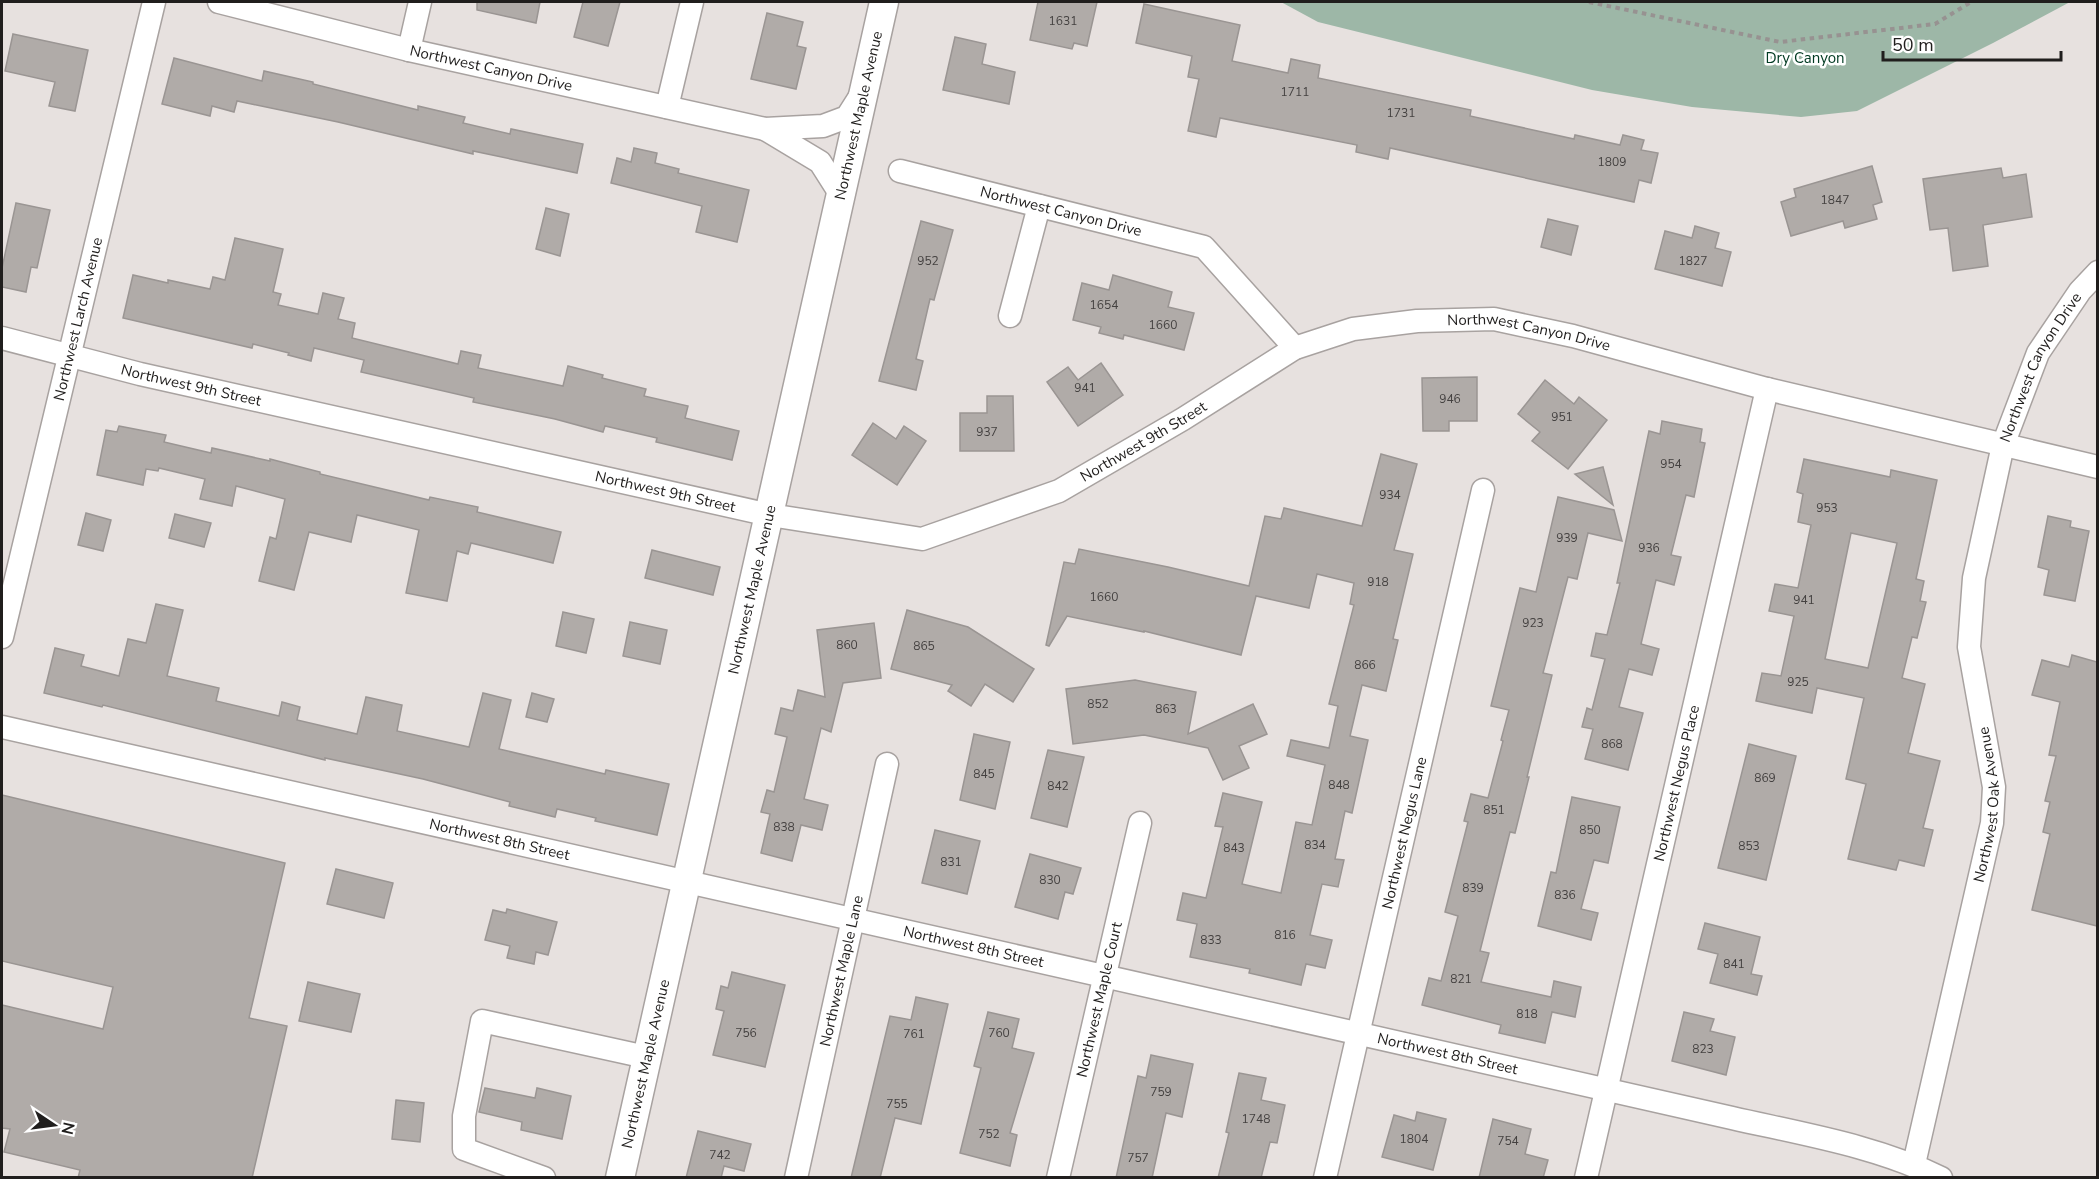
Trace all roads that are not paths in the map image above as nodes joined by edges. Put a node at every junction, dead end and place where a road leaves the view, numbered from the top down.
1 (154, 2) edge
2 (219, 2) edge
3 (420, 2) edge
4 (692, 2) edge
5 (884, 2) edge
6 (409, 50) junction
7 (864, 91) junction
8 (667, 107) junction
9 (765, 129) junction
10 (900, 171) dead end
11 (841, 195) junction
12 (1039, 206) junction
13 (2097, 272) edge
14 (1010, 316) dead end
15 (2, 338) edge
16 (1295, 348) junction
17 (69, 355) junction
18 (1767, 389) junction
19 (2003, 445) junction
20 (2097, 467) edge
21 (1482, 490) dead end
22 (770, 515) junction
23 (2, 637) edge
24 (2, 727) edge
25 (887, 764) dead end
26 (1140, 823) dead end
27 (686, 882) junction
28 (852, 919) junction
29 (1106, 976) junction
30 (1358, 1033) junction
31 (646, 1057) junction
32 (1606, 1089) junction
33 (1914, 1164) junction
34 (544, 1178) edge
35 (620, 1178) edge
36 (796, 1178) edge
37 (1058, 1178) edge
38 (1325, 1178) edge
39 (1586, 1178) edge
40 (1941, 1178) edge

1 - 17 street, Northwest Larch Avenue
2 - 6 street, Northwest Canyon Drive
3 - 6 street
4 - 8 street
5 - 7 main road, Northwest Maple Avenue
6 - 8 street, Northwest Canyon Drive
7 - 9 street, Northwest Canyon Drive
7 - 11 main road, Northwest Maple Avenue
8 - 9 street, Northwest Canyon Drive
9 - 11 street, Northwest Canyon Drive
10 - 12 street, Northwest Canyon Drive
11 - 22 main road, Northwest Maple Avenue
12 - 14 street
12 - 16 street, Northwest Canyon Drive
13 - 19 street, Northwest Canyon Drive
15 - 17 street, Northwest 9th Street
16 - 18 street, Northwest Canyon Drive
16 - 22 street, Northwest 9th Street
17 - 22 street, Northwest 9th Street
17 - 23 street, Northwest Larch Avenue
18 - 19 street, Northwest Canyon Drive
18 - 32 street, Northwest Negus Place
19 - 20 street
19 - 33 street, Northwest Oak Avenue
21 - 30 street, Northwest Negus Lane
22 - 27 main road, Northwest Maple Avenue
24 - 27 street, Northwest 8th Street
25 - 28 street, Northwest Maple Lane
26 - 29 street, Northwest Maple Court
27 - 28 street, Northwest 8th Street
27 - 31 main road, Northwest Maple Avenue
28 - 29 street, Northwest 8th Street
28 - 36 street, Northwest Maple Lane
29 - 30 street, Northwest 8th Street
29 - 37 street, Northwest Maple Court
30 - 32 street, Northwest 8th Street
30 - 38 street, Northwest Negus Lane
31 - 34 street
31 - 35 main road, Northwest Maple Avenue
32 - 33 street, Northwest 8th Street
32 - 39 street, Northwest Negus Place
33 - 40 street, Northwest 8th Street

